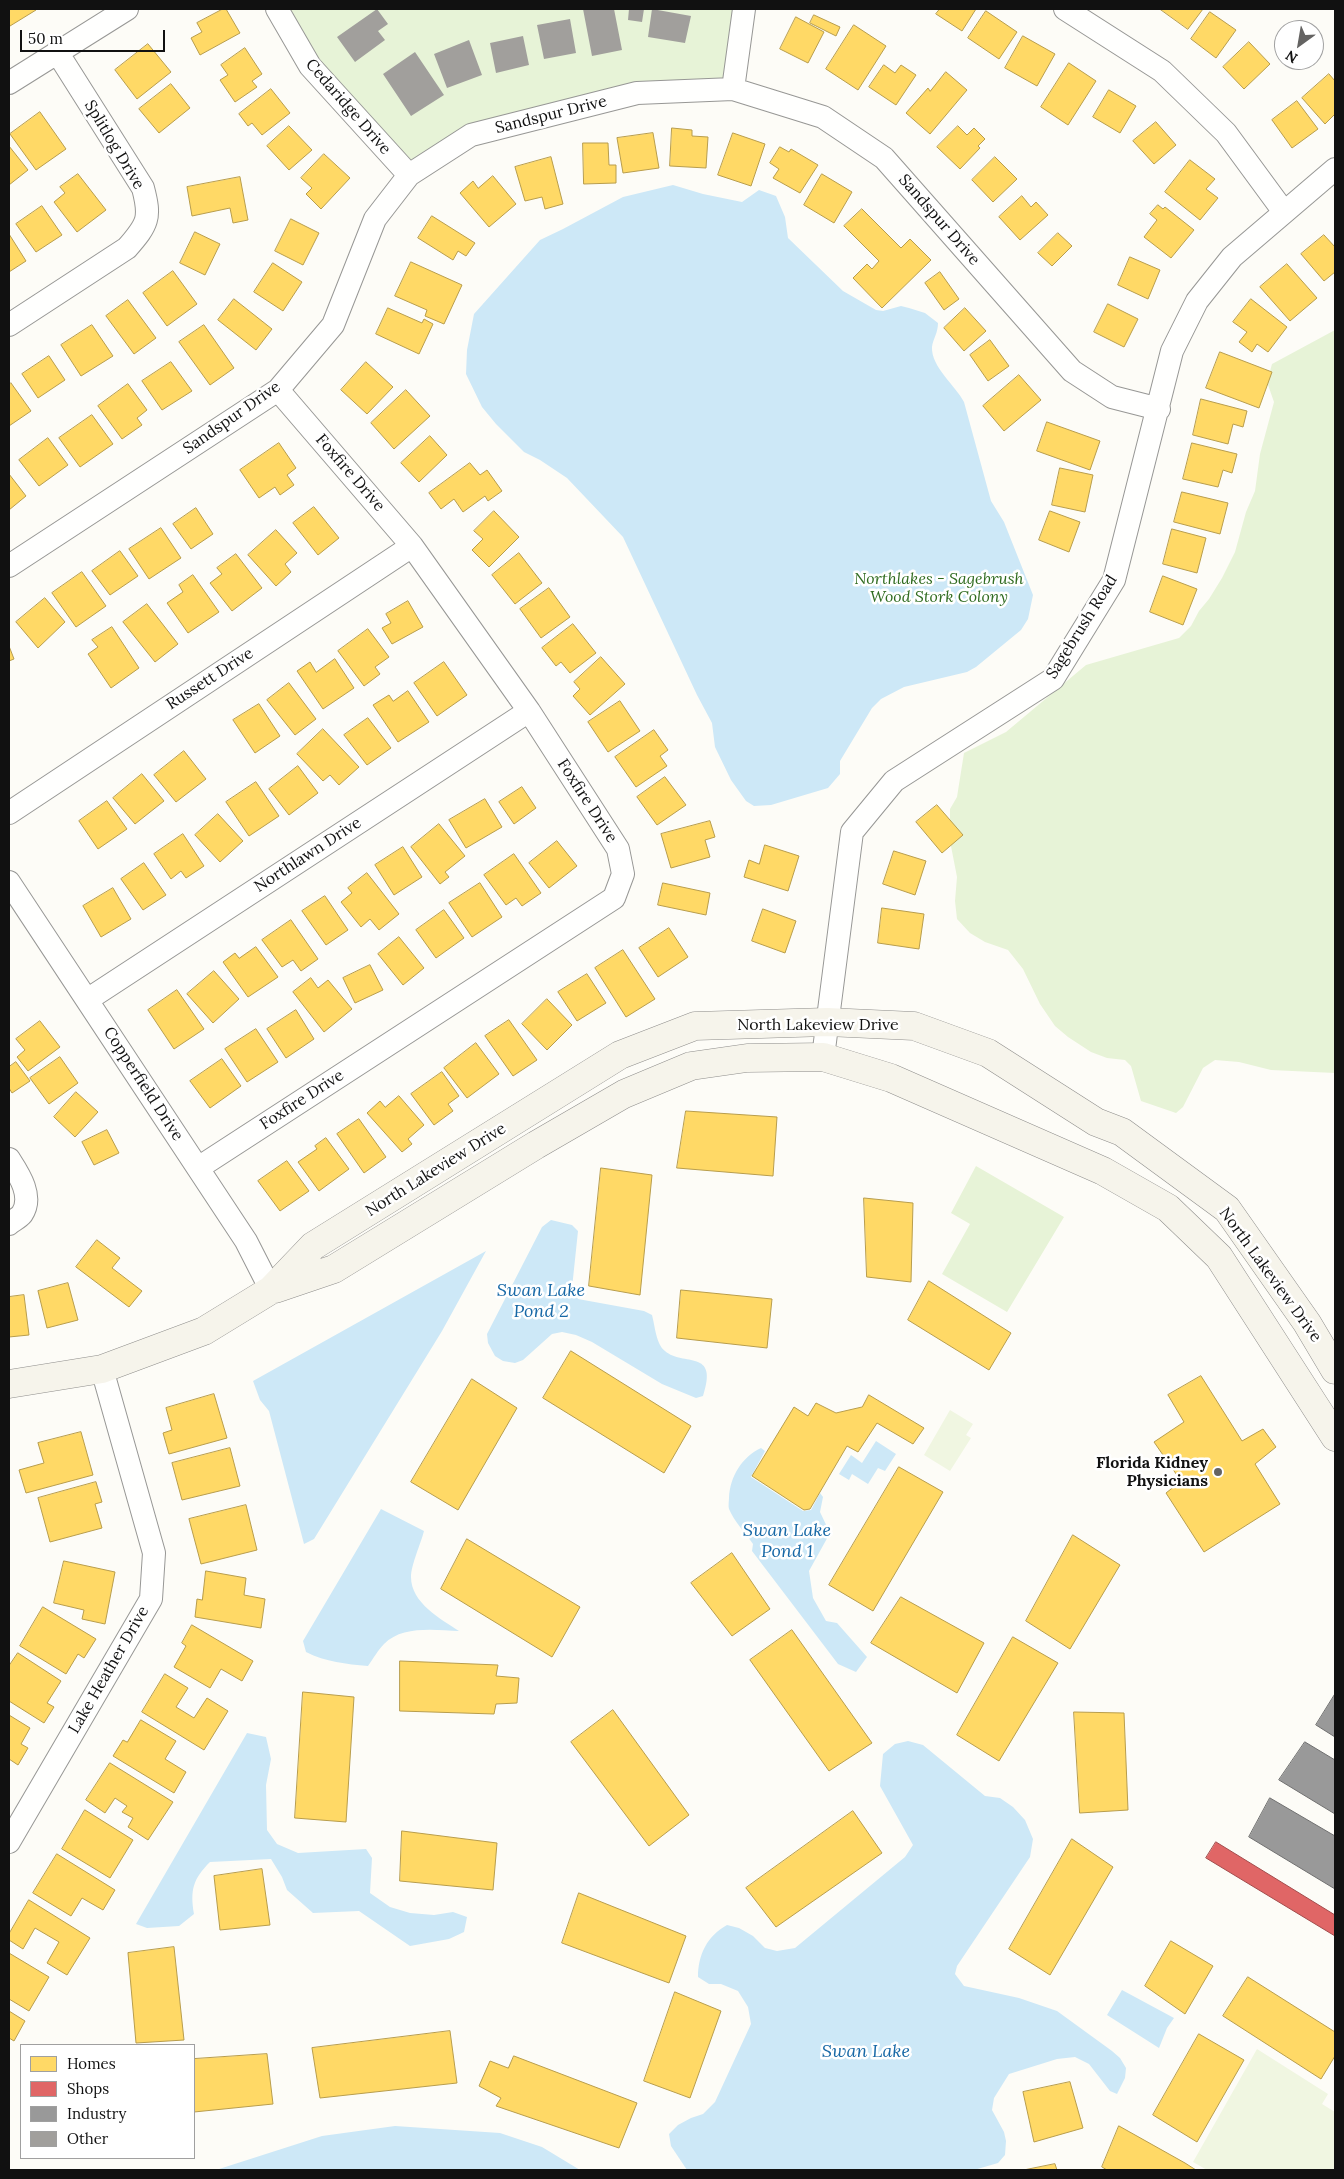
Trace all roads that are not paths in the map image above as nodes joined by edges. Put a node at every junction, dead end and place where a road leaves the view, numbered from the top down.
1 (128, 9) edge
2 (278, 9) edge
3 (744, 9) edge
4 (1065, 9) edge
5 (57, 52) junction
6 (9, 83) edge
7 (733, 89) junction
8 (1335, 169) edge
9 (409, 175) junction
10 (1284, 212) junction
11 (9, 325) edge
12 (278, 390) junction
13 (1158, 409) junction
14 (412, 546) junction
15 (9, 566) edge
16 (529, 711) junction
17 (9, 813) edge
18 (9, 882) edge
19 (87, 1000) junction
20 (827, 1022) junction
21 (823, 1057) junction
22 (520, 1119) junction
23 (536, 1145) junction
24 (1149, 1152) junction
25 (9, 1159) edge
26 (198, 1168) junction
27 (1136, 1190) junction
28 (9, 1224) edge
29 (271, 1290) junction
30 (102, 1369) junction
31 (1335, 1370) edge
32 (9, 1384) edge
33 (1335, 1437) edge
34 (9, 1842) edge

1 - 5 street
2 - 9 street, Cedaridge Drive
3 - 7 street
4 - 10 street
5 - 6 street
5 - 11 street, Splitlog Drive
7 - 9 street, Sandspur Drive
7 - 13 street, Sandspur Drive
8 - 10 street, Sagebrush Road
9 - 12 street, Sandspur Drive
10 - 13 street, Sagebrush Road
12 - 14 street, Foxfire Drive
12 - 15 street, Sandspur Drive
13 - 20 street, Sagebrush Road
14 - 16 street, Foxfire Drive
14 - 17 street, Russett Drive
16 - 19 street, Northlawn Drive
16 - 26 street, Foxfire Drive
18 - 19 street, Copperfield Drive
19 - 26 street, Copperfield Drive
20 - 21 street, Sagebrush Road
20 - 22 street, North Lakeview Drive
20 - 24 street, North Lakeview Drive
21 - 23 street, North Lakeview Drive
21 - 27 street, North Lakeview Drive
22 - 23 street
22 - 29 street, North Lakeview Drive
23 - 29 street, North Lakeview Drive
24 - 27 street
24 - 31 street, North Lakeview Drive
25 - 28 street
26 - 29 street, Copperfield Drive
27 - 33 street, North Lakeview Drive
29 - 30 street, North Lakeview Drive
30 - 32 street, North Lakeview Drive
30 - 34 street, Lake Heather Drive

